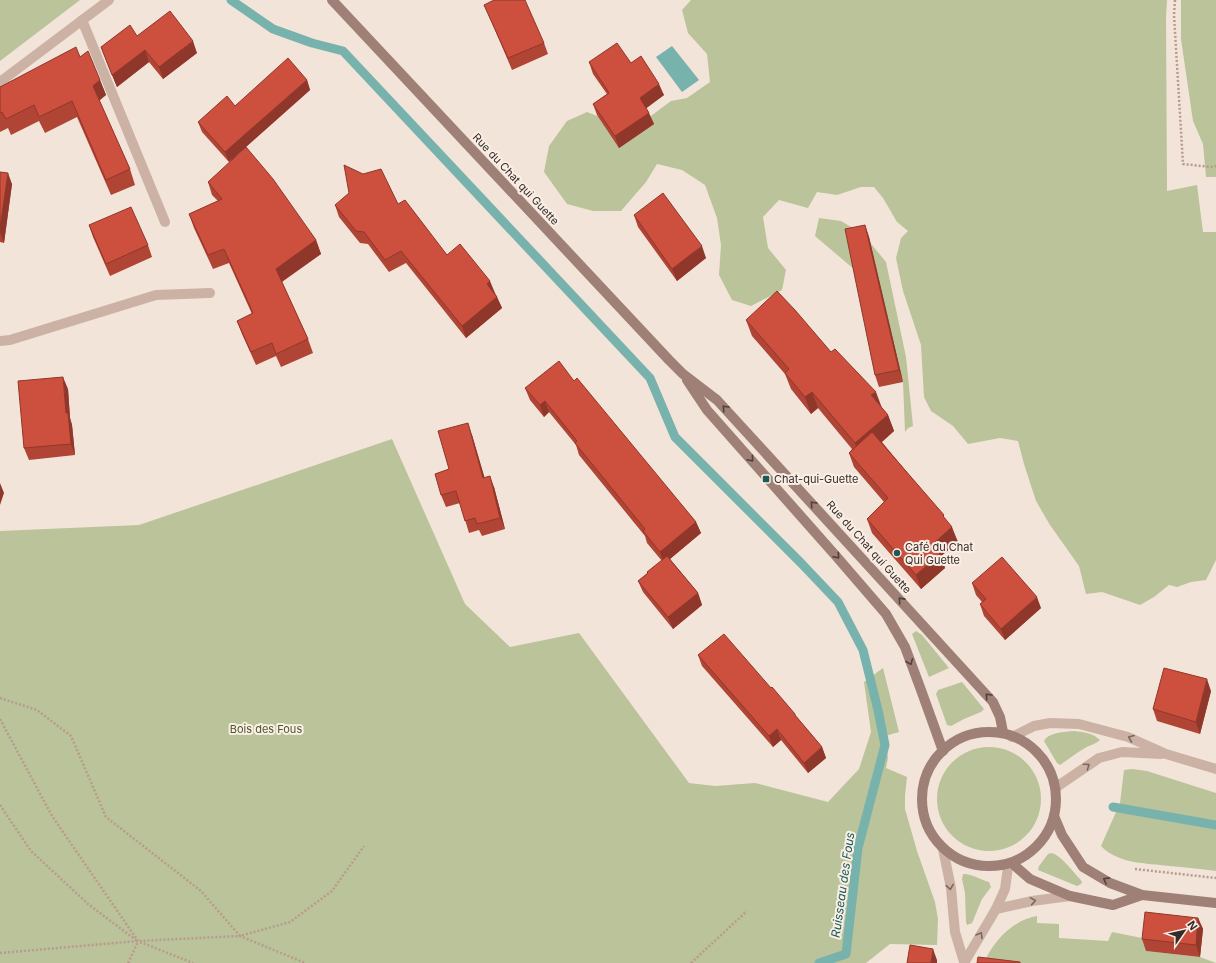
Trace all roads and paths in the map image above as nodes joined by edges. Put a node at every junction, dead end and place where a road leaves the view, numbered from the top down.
1 (109, 0) edge
2 (332, 0) edge
3 (1175, 0) edge
4 (82, 20) junction
5 (0, 82) edge
6 (1216, 166) edge
7 (164, 222) dead end
8 (210, 293) dead end
9 (0, 341) edge
10 (683, 374) junction
11 (0, 698) edge
12 (0, 719) edge
13 (1003, 732) junction
14 (1012, 737) junction
15 (943, 751) junction
16 (1166, 754) junction
17 (1216, 769) edge
18 (1055, 788) junction
19 (0, 805) edge
20 (1054, 816) junction
21 (364, 846) dead end
22 (943, 849) junction
23 (1011, 866) junction
24 (1128, 868) dead end
25 (1216, 878) edge
26 (1142, 895) junction
27 (1070, 896) junction
28 (1216, 903) edge
29 (996, 909) junction
30 (747, 910) dead end
31 (240, 936) junction
32 (138, 941) junction
33 (0, 953) edge
34 (964, 962) edge
35 (128, 963) edge
36 (194, 963) edge
37 (305, 963) edge
38 (690, 963) edge

1 - 4 street
2 - 10 main road, Rue du Chat qui Guette
3 - 6 path
4 - 5 street
4 - 7 street
8 - 9 street
13 -> 10 main road, Rue du Chat qui Guette
10 -> 15 main road, Rue du Chat qui Guette
11 - 31 path
12 - 32 path
13 - 14 main road
13 - 15 main road
16 -> 14 street
14 - 18 main road
15 - 22 main road
16 - 17 street
18 -> 16 street
18 - 20 main road
19 - 32 path
20 - 23 main road
26 -> 20 main road
21 - 31 path
22 - 23 main road
22 -> 34 street
23 - 27 main road
23 - 29 street
24 - 25 path
26 - 27 main road
26 - 28 main road
29 -> 27 street
34 -> 29 street
30 - 38 path
31 - 32 path
31 - 37 path
32 - 33 path
32 - 35 path
32 - 36 path

